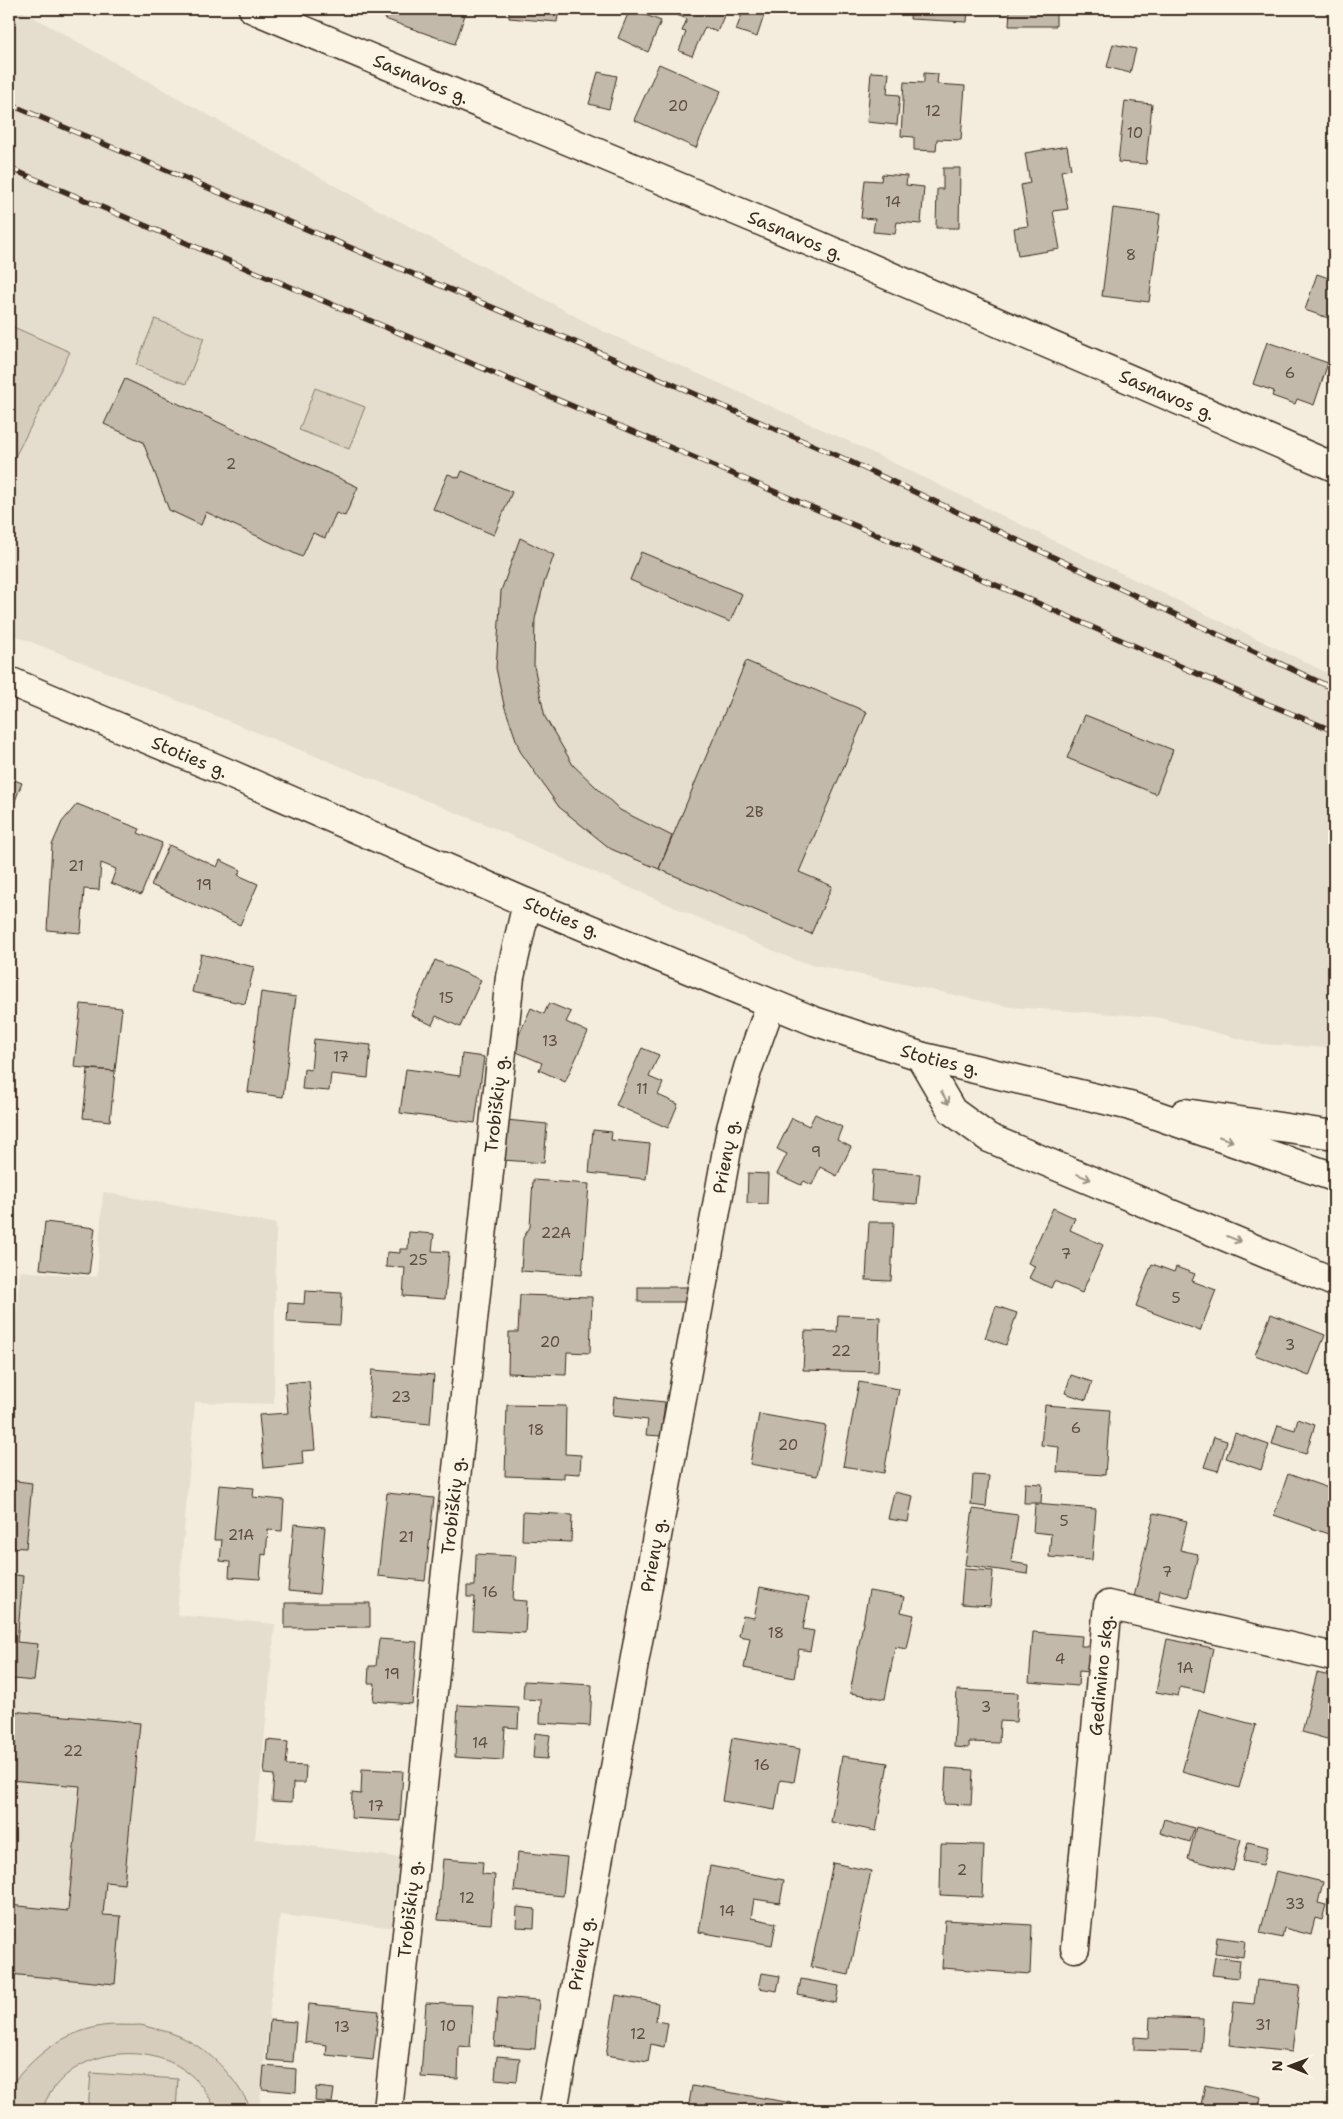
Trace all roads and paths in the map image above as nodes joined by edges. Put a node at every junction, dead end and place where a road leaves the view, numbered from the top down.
1 (253, 9) edge
2 (1334, 467) edge
3 (9, 681) edge
4 (527, 903) junction
5 (771, 1004) junction
6 (920, 1056) junction
7 (1130, 1106) junction
8 (1334, 1118) edge
9 (1234, 1119) junction
10 (1334, 1135) edge
11 (1334, 1177) edge
12 (1334, 1282) edge
13 (1334, 1657) edge
14 (1075, 1948) dead end
15 (388, 2110) edge
16 (553, 2110) edge

1 - 2 street, Sasnavos g.
3 - 4 street, Stoties g.
4 - 5 street, Stoties g.
4 - 15 street, Trobiškių g.
5 - 6 street, Stoties g.
5 - 16 street, Prienų g.
6 - 7 street, Stoties g.
6 -> 12 street
7 - 9 street, Stoties g.
7 -> 11 street, Stoties g.
8 - 9 street
9 - 10 street, Stoties g.
13 - 14 street, Gedimino skg.

